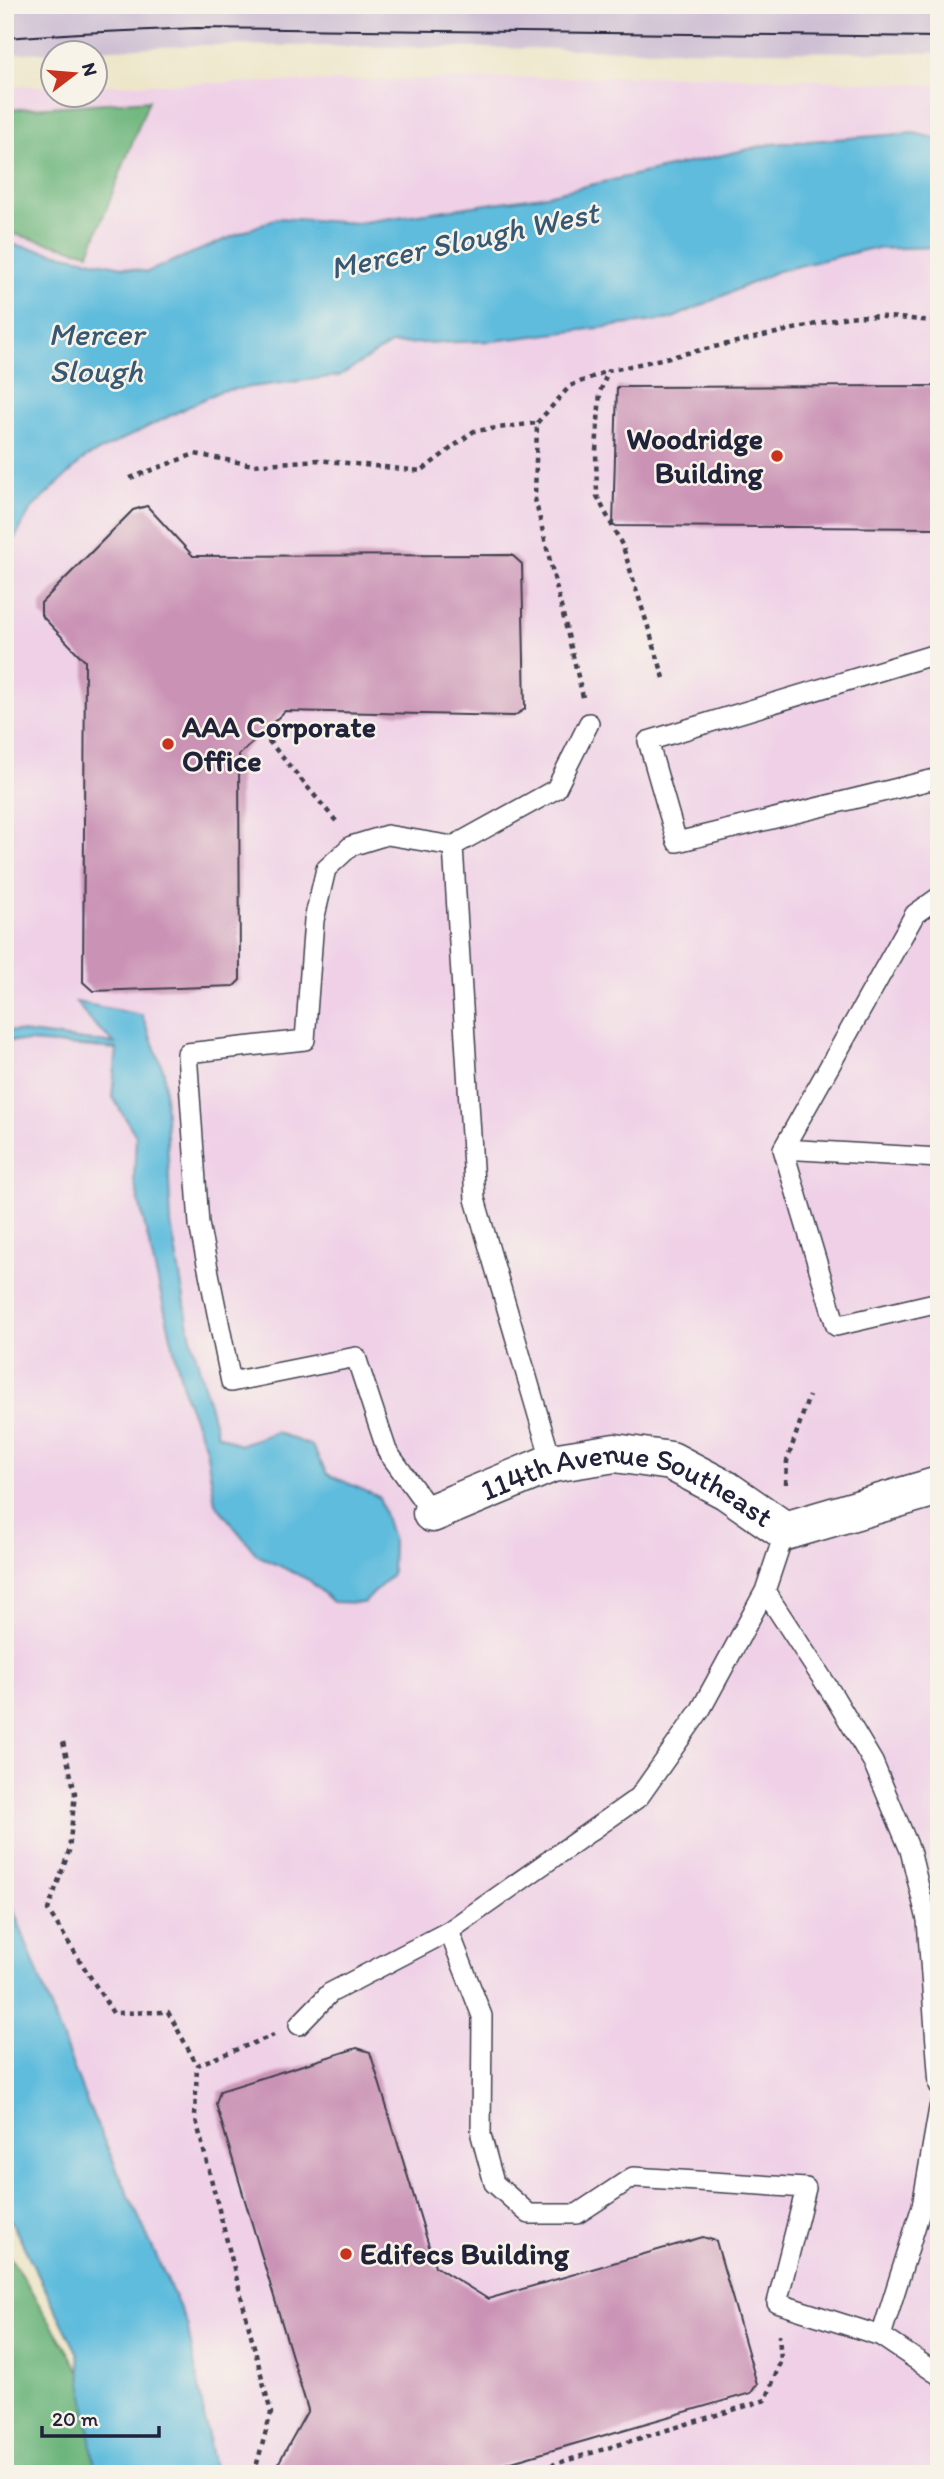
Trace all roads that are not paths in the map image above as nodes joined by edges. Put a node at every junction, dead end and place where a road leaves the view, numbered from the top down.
1 (939, 653) edge
2 (589, 723) road end
3 (939, 778) edge
4 (453, 846) junction
5 (939, 897) edge
6 (783, 1149) junction
7 (939, 1158) edge
8 (939, 1302) edge
9 (552, 1463) junction
10 (939, 1486) edge
11 (432, 1513) joint
12 (785, 1531) junction
13 (765, 1591) junction
14 (449, 1931) junction
15 (299, 2025) road end
16 (939, 2085) edge
17 (939, 2108) edge
18 (881, 2336) junction
19 (939, 2375) edge

1 - 3 lane
2 - 4 lane
4 - 9 lane
4 - 11 lane
5 - 6 lane
6 - 7 lane
6 - 8 lane
9 - 11 street, 114th Avenue Southeast
9 - 12 street, 114th Avenue Southeast
10 - 12 street, 114th Avenue Southeast
12 - 13 lane
13 - 14 lane
13 - 16 lane
14 - 15 lane
14 - 18 lane
17 - 18 lane
18 - 19 lane

